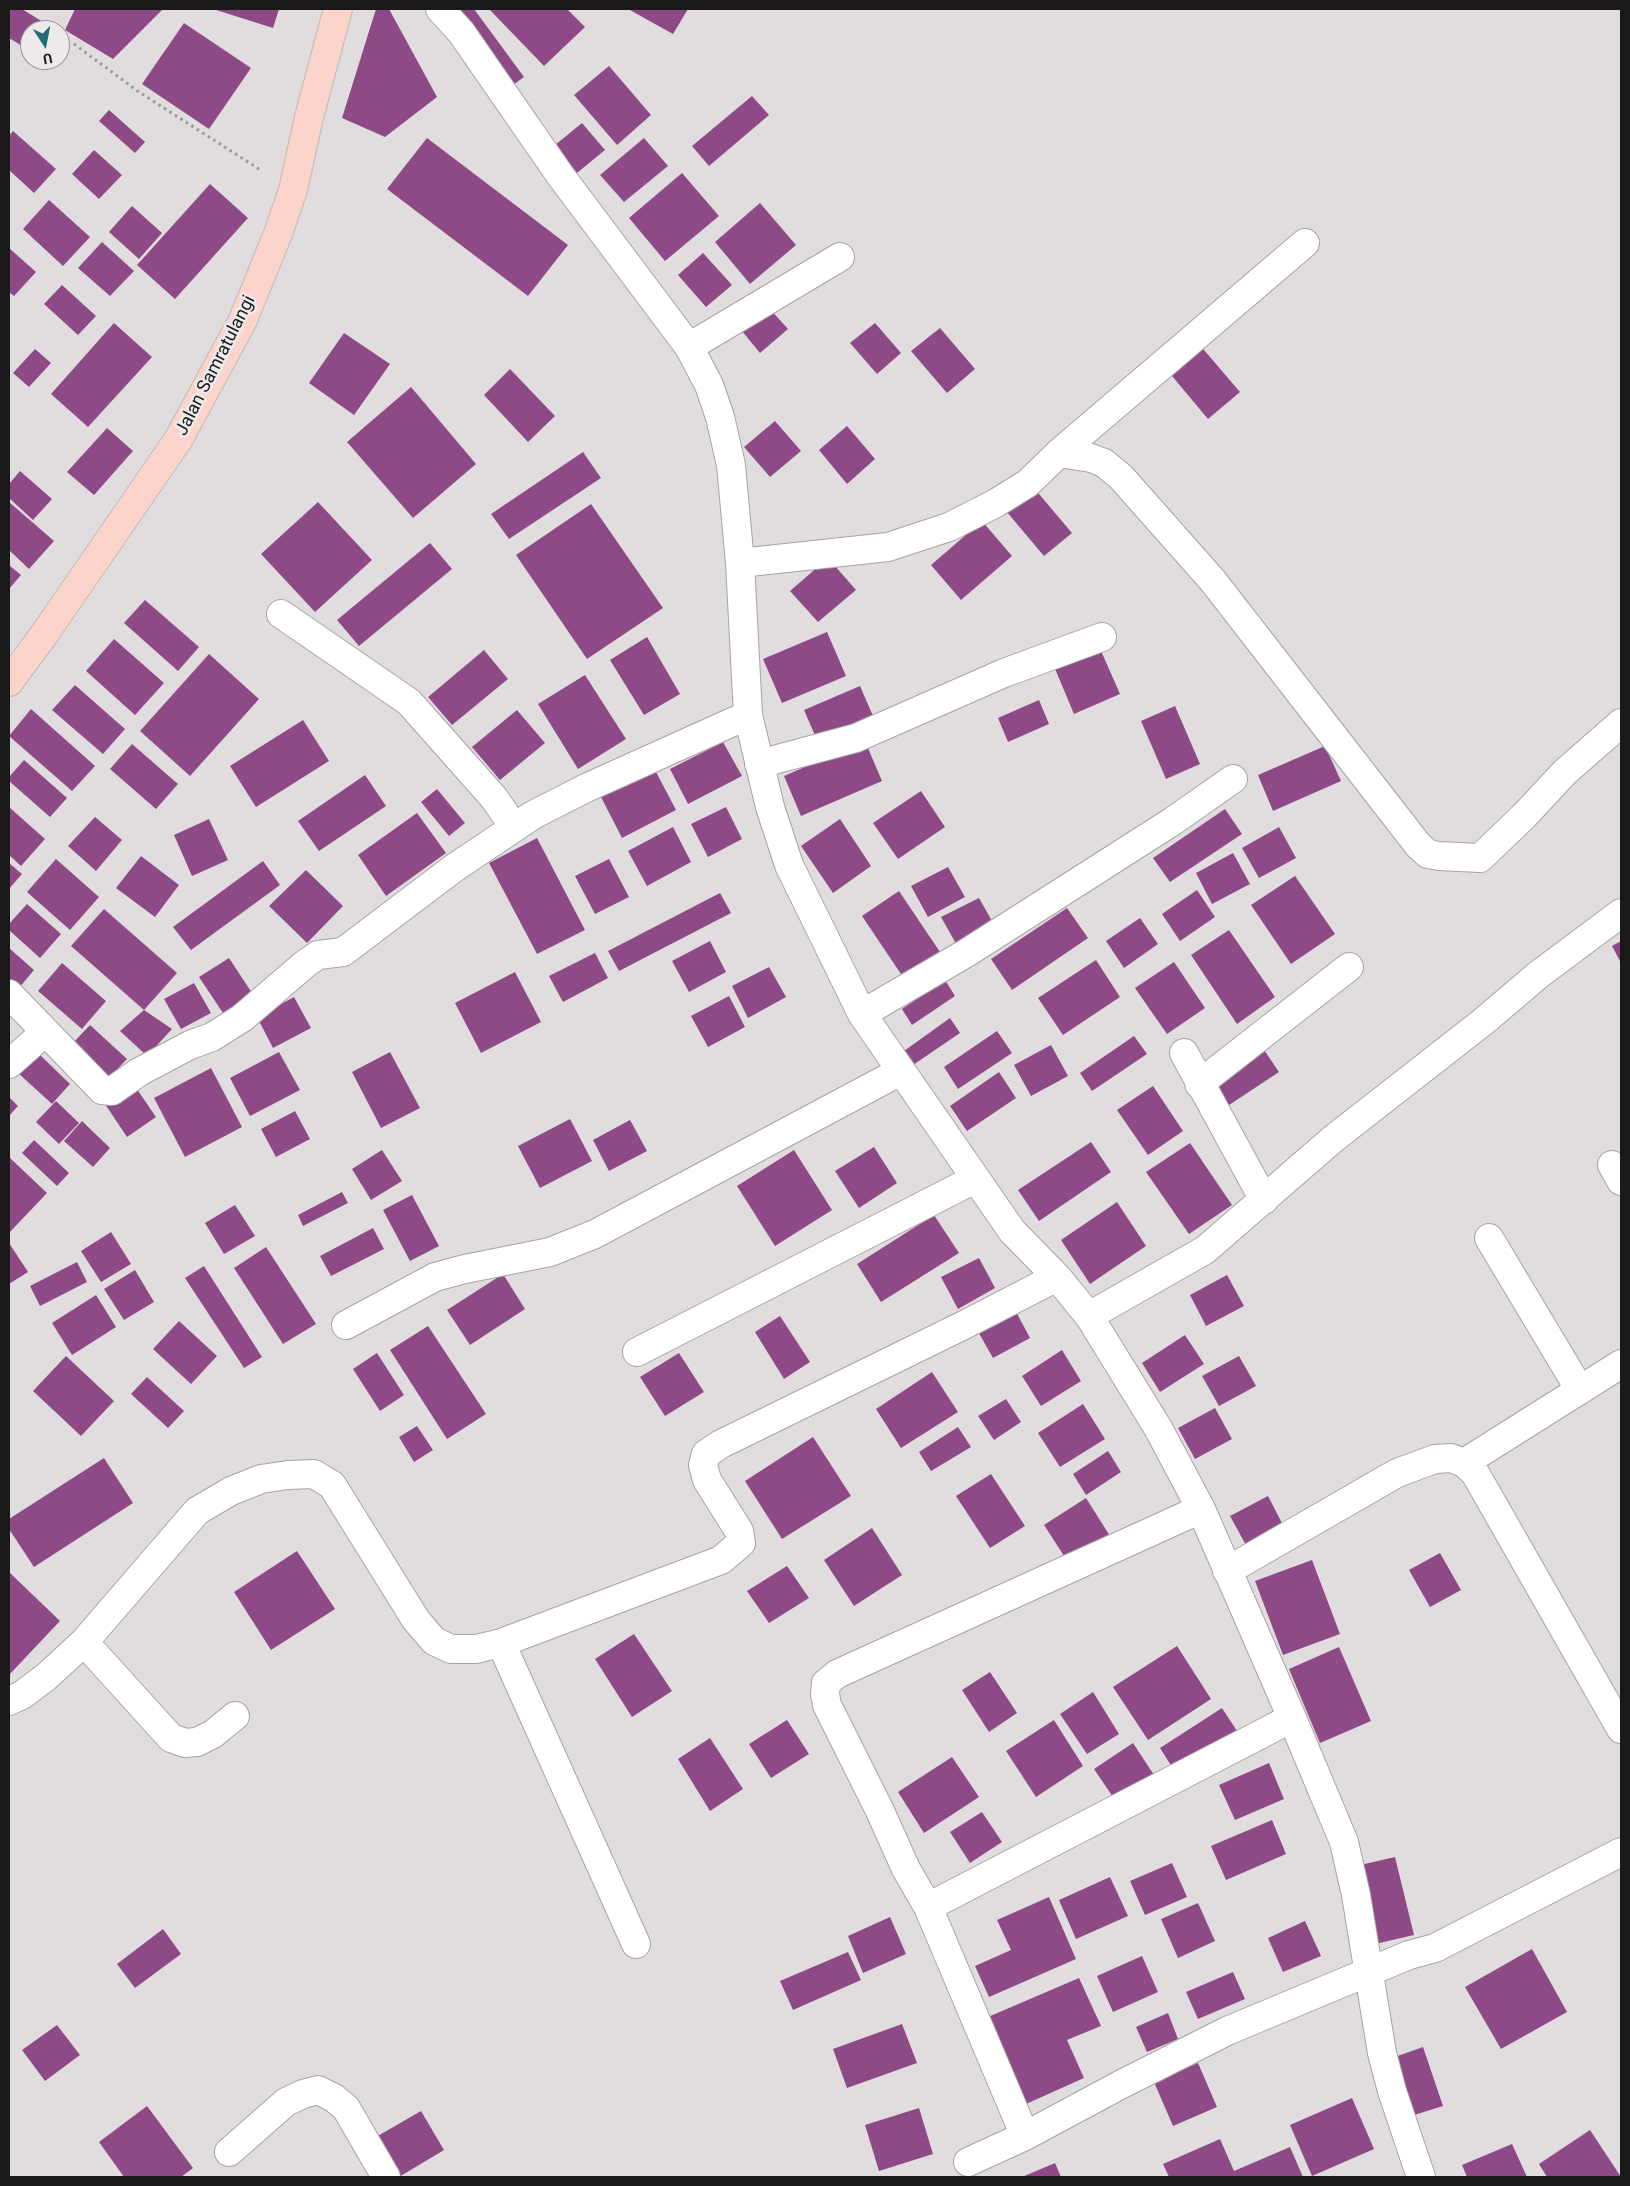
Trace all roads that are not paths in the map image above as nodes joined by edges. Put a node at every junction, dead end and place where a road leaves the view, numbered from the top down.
1 (338, 9) edge
2 (440, 9) edge
3 (1305, 243) dead end
4 (840, 257) dead end
5 (689, 347) junction
6 (1059, 452) junction
7 (740, 563) junction
8 (281, 614) dead end
9 (1102, 637) dead end
10 (9, 682) edge
11 (748, 715) junction
12 (1621, 723) edge
13 (758, 764) junction
14 (1232, 779) dead end
15 (514, 827) junction
16 (1621, 913) edge
17 (1349, 967) dead end
18 (9, 994) edge
19 (862, 1014) junction
20 (45, 1032) junction
21 (1184, 1053) dead end
22 (9, 1064) edge
23 (901, 1071) junction
24 (1199, 1084) junction
25 (975, 1179) junction
26 (1264, 1200) junction
27 (1489, 1238) dead end
28 (1057, 1277) junction
29 (1090, 1316) junction
30 (346, 1325) dead end
31 (637, 1352) dead end
32 (1621, 1364) edge
33 (1580, 1390) junction
34 (1464, 1463) junction
35 (1201, 1509) junction
36 (1227, 1571) junction
37 (84, 1642) junction
38 (501, 1643) junction
39 (9, 1701) edge
40 (235, 1716) dead end
41 (1292, 1718) junction
42 (1620, 1726) edge
43 (1621, 1852) edge
44 (928, 1908) junction
45 (636, 1944) dead end
46 (1369, 1972) junction
47 (1025, 2136) junction
48 (229, 2152) dead end
49 (968, 2162) dead end
50 (386, 2177) edge
51 (1421, 2177) edge

1 - 10 main road, Jalan Samratulangi
2 - 5 street
3 - 6 street
4 - 5 street
5 - 7 street
6 - 7 street
6 - 12 street
7 - 11 street
8 - 15 street
9 - 13 street
11 - 13 street
11 - 15 street
13 - 19 street
14 - 19 street
15 - 20 street
16 - 26 street
17 - 24 street
18 - 20 street
19 - 23 street
20 - 22 street
21 - 24 street
23 - 25 street
23 - 30 street
24 - 26 street
25 - 28 street
25 - 31 street
26 - 29 street
27 - 33 street
28 - 29 street
28 - 38 street
29 - 35 street
32 - 33 street
33 - 34 street
34 - 36 street
34 - 42 street
35 - 36 street
35 - 44 street
36 - 41 street
37 - 38 street
37 - 39 street
37 - 40 street
38 - 45 street
41 - 44 street
41 - 46 street
43 - 46 street
44 - 47 street
46 - 47 street
46 - 51 street
47 - 49 street
48 - 50 street

